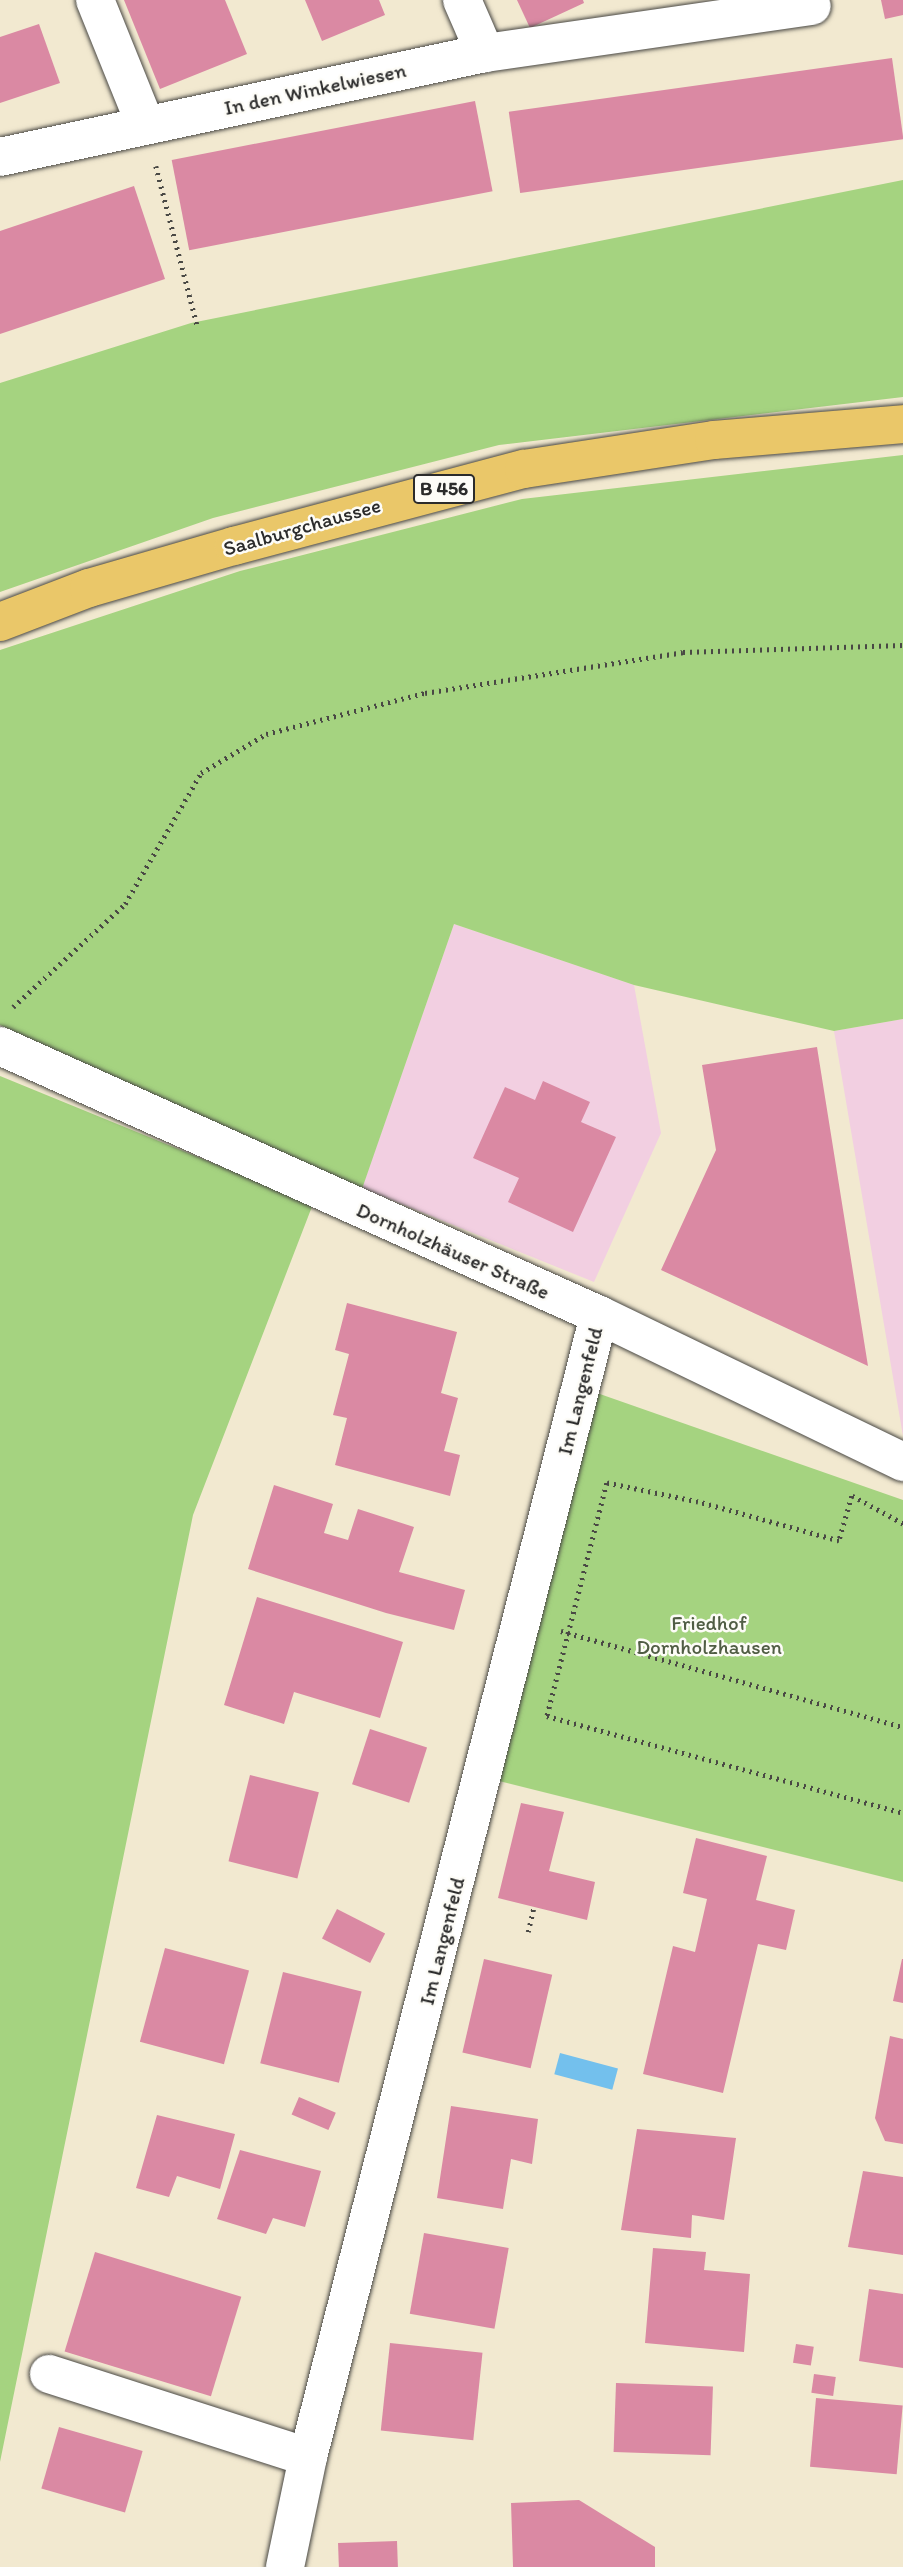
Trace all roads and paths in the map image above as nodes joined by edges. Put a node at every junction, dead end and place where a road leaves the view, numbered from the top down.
1 (95, 0) edge
2 (462, 0) edge
3 (812, 6) dead end
4 (485, 53) junction
5 (145, 124) junction
6 (0, 157) edge
7 (198, 328) dead end
8 (903, 424) edge
9 (0, 622) edge
10 (903, 645) edge
11 (2, 1031) edge
12 (599, 1315) junction
13 (903, 1462) edge
14 (903, 1524) edge
15 (523, 1620) junction
16 (571, 1634) junction
17 (903, 1727) edge
18 (903, 1813) edge
19 (534, 1907) dead end
20 (528, 1932) dead end
21 (49, 2374) dead end
22 (308, 2457) junction
23 (285, 2567) edge

1 - 5 street
2 - 4 street
3 - 4 street, In den Winkelwiesen
4 - 5 street, In den Winkelwiesen
5 - 6 street, In den Winkelwiesen
5 - 7 path
8 - 9 main road, Saalburgchaussee / B 456
10 - 11 path
11 - 12 street, Dornholzhäuser Straße
12 - 13 street, Dornholzhäuser Straße
12 - 15 street, Im Langenfeld
14 - 16 path
15 - 16 path
15 - 22 street, Im Langenfeld
16 - 17 path
16 - 18 path
19 - 20 path
21 - 22 street
22 - 23 street, Im Langenfeld

